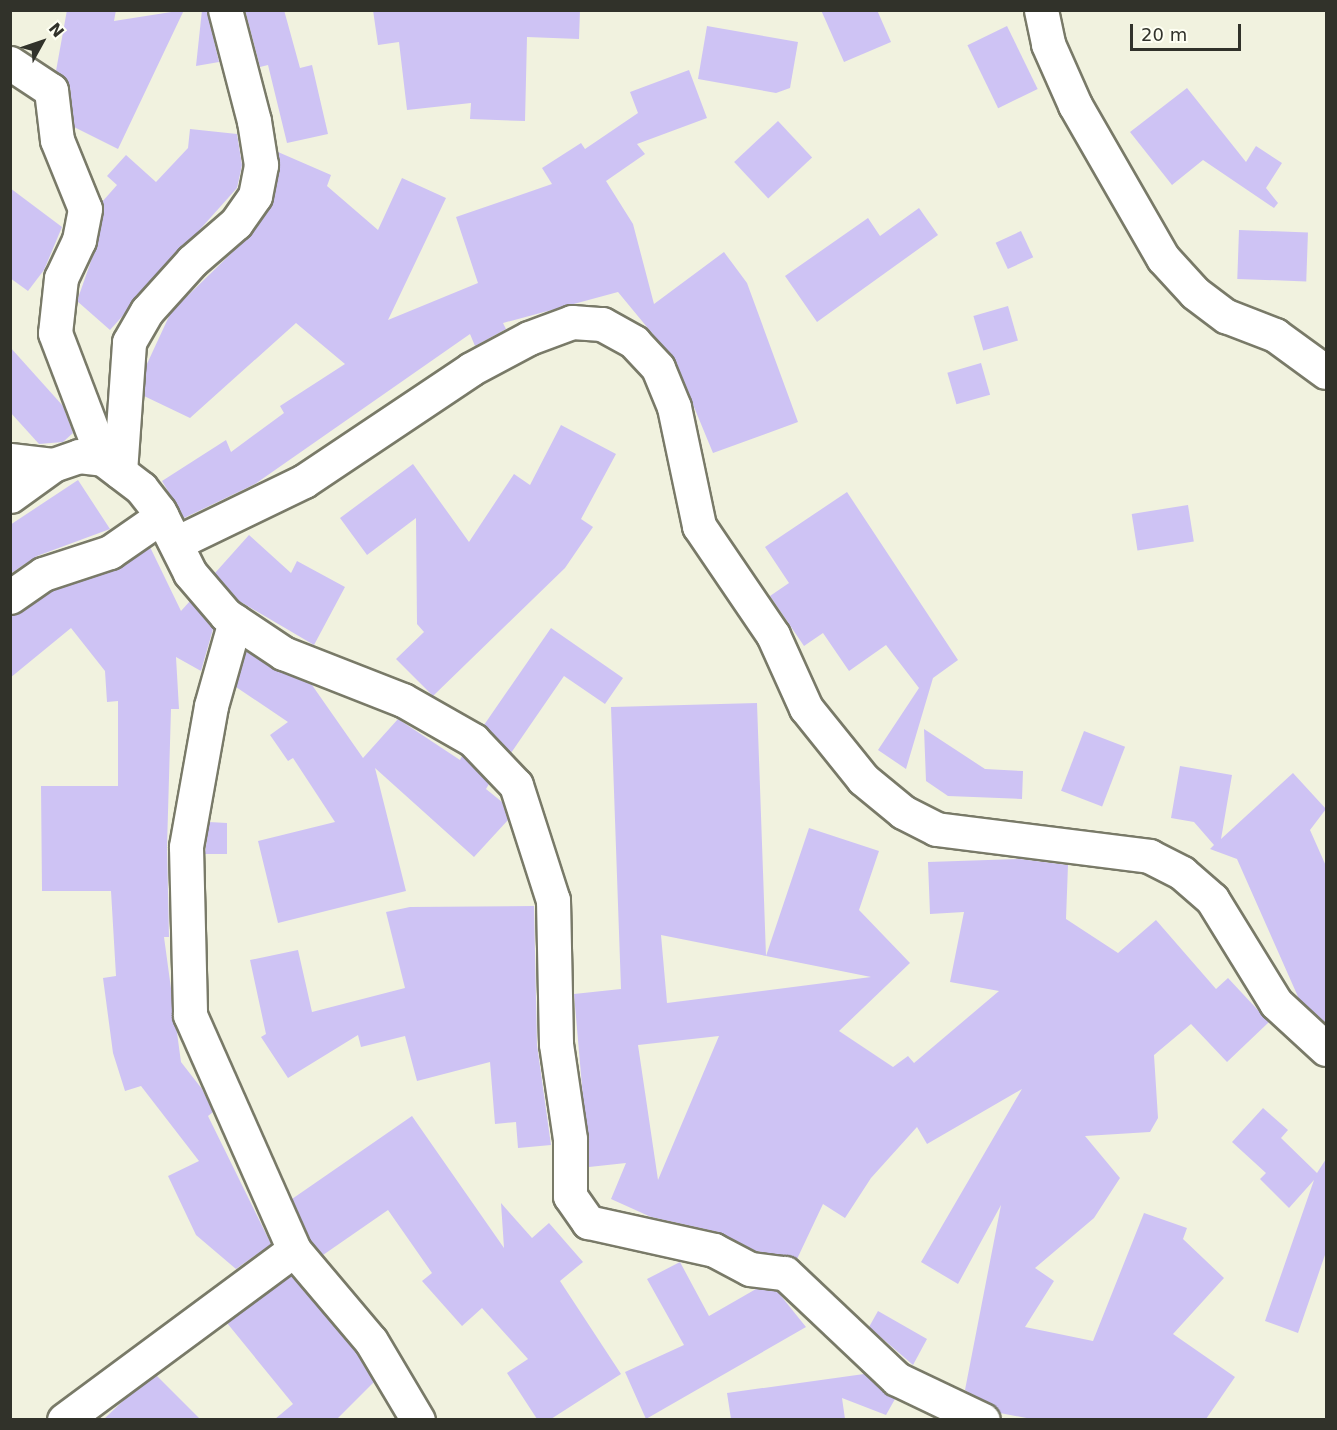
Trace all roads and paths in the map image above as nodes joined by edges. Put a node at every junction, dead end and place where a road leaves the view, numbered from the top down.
1 (225, 10) edge
2 (1041, 10) edge
3 (10, 63) edge
4 (1326, 372) edge
5 (10, 460) edge
6 (53, 465) junction
7 (112, 465) junction
8 (10, 496) edge
9 (169, 530) junction
10 (10, 597) edge
11 (235, 621) junction
12 (1326, 1049) edge
13 (294, 1250) junction
14 (64, 1419) edge
15 (418, 1419) edge
16 (983, 1419) edge

1 - 7 street
2 - 4 street
3 - 7 street
5 - 6 street
6 - 7 street
6 - 8 street
7 - 9 street
9 - 10 street
9 - 11 street
9 - 12 street
11 - 13 street
11 - 16 street
13 - 14 street
13 - 15 street

